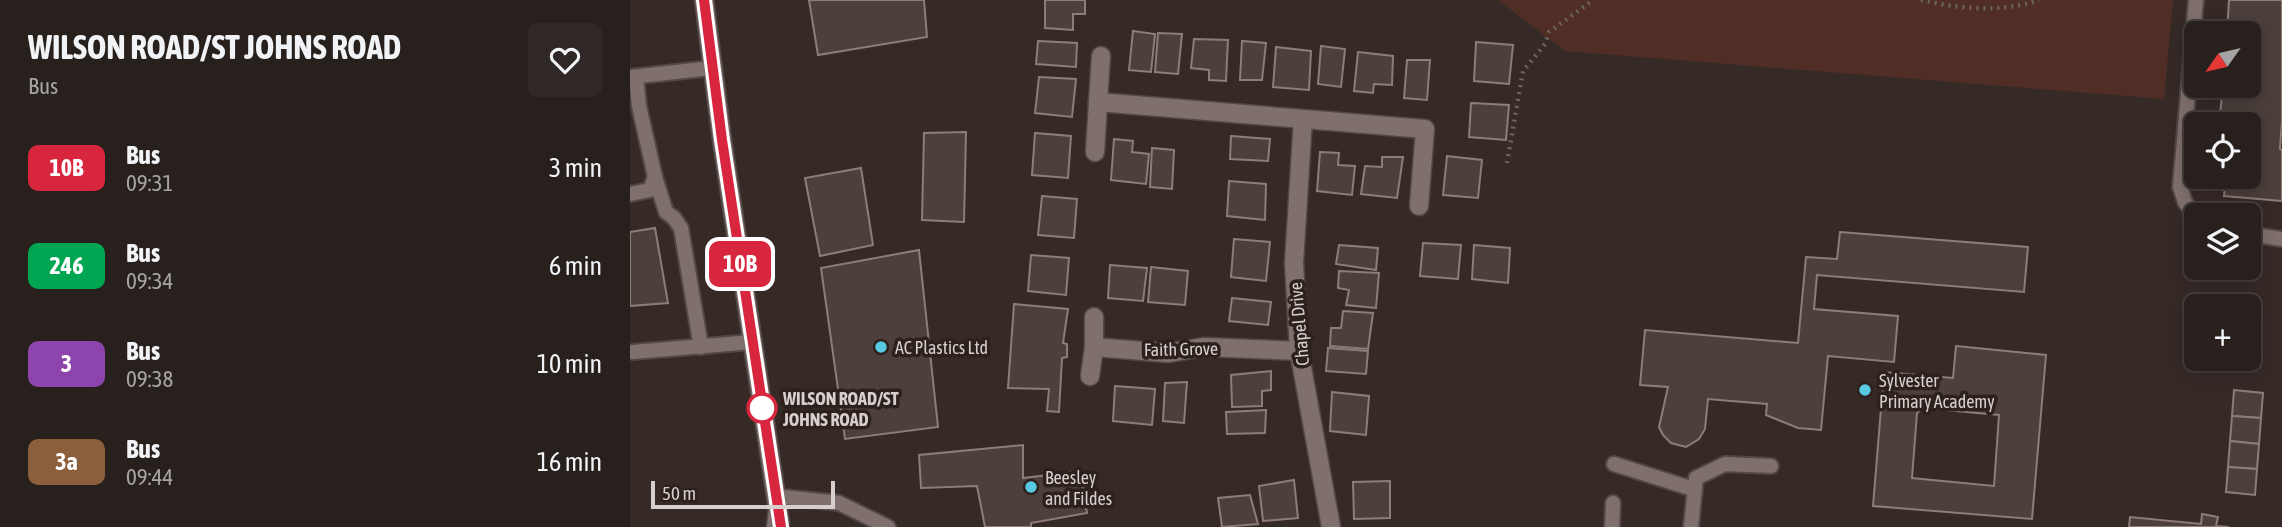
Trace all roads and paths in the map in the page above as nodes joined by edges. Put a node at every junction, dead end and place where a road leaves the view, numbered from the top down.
1 (704, 0) edge
2 (1592, 0) edge
3 (1922, 0) edge
4 (2039, 0) edge
5 (2196, 0) edge
6 (1101, 56) dead end
7 (712, 68) junction
8 (633, 77) edge
9 (1098, 102) junction
10 (1303, 119) junction
11 (1095, 152) dead end
12 (1507, 163) dead end
13 (655, 177) junction
14 (630, 194) edge
15 (2186, 203) edge
16 (1419, 206) dead end
17 (2261, 236) edge
18 (2282, 239) edge
19 (1094, 317) dead end
20 (752, 342) junction
21 (701, 347) junction
22 (1094, 347) junction
23 (1300, 351) junction
24 (633, 352) dead end
25 (1090, 376) dead end
26 (1614, 464) dead end
27 (1770, 466) dead end
28 (1693, 489) junction
29 (1613, 503) dead end
30 (776, 511) edge
31 (781, 527) edge
32 (888, 527) edge
33 (1331, 527) edge
34 (1612, 527) edge
35 (1691, 527) edge

1 - 7 street
2 - 12 path
3 - 4 path
5 - 15 lane
6 - 9 street
7 - 8 lane
7 - 20 street
8 - 13 lane
9 - 10 street
9 - 11 street
10 - 16 street
10 - 23 street, Chapel Drive
13 - 14 lane
13 - 21 lane
17 - 18 lane
19 - 22 street
20 - 21 lane
20 - 30 street
21 - 24 lane
22 - 23 street, Faith Grove
22 - 25 street
23 - 33 street, Chapel Drive
26 - 28 lane
27 - 28 lane
28 - 35 lane
29 - 34 lane
30 - 31 street
30 - 32 lane

